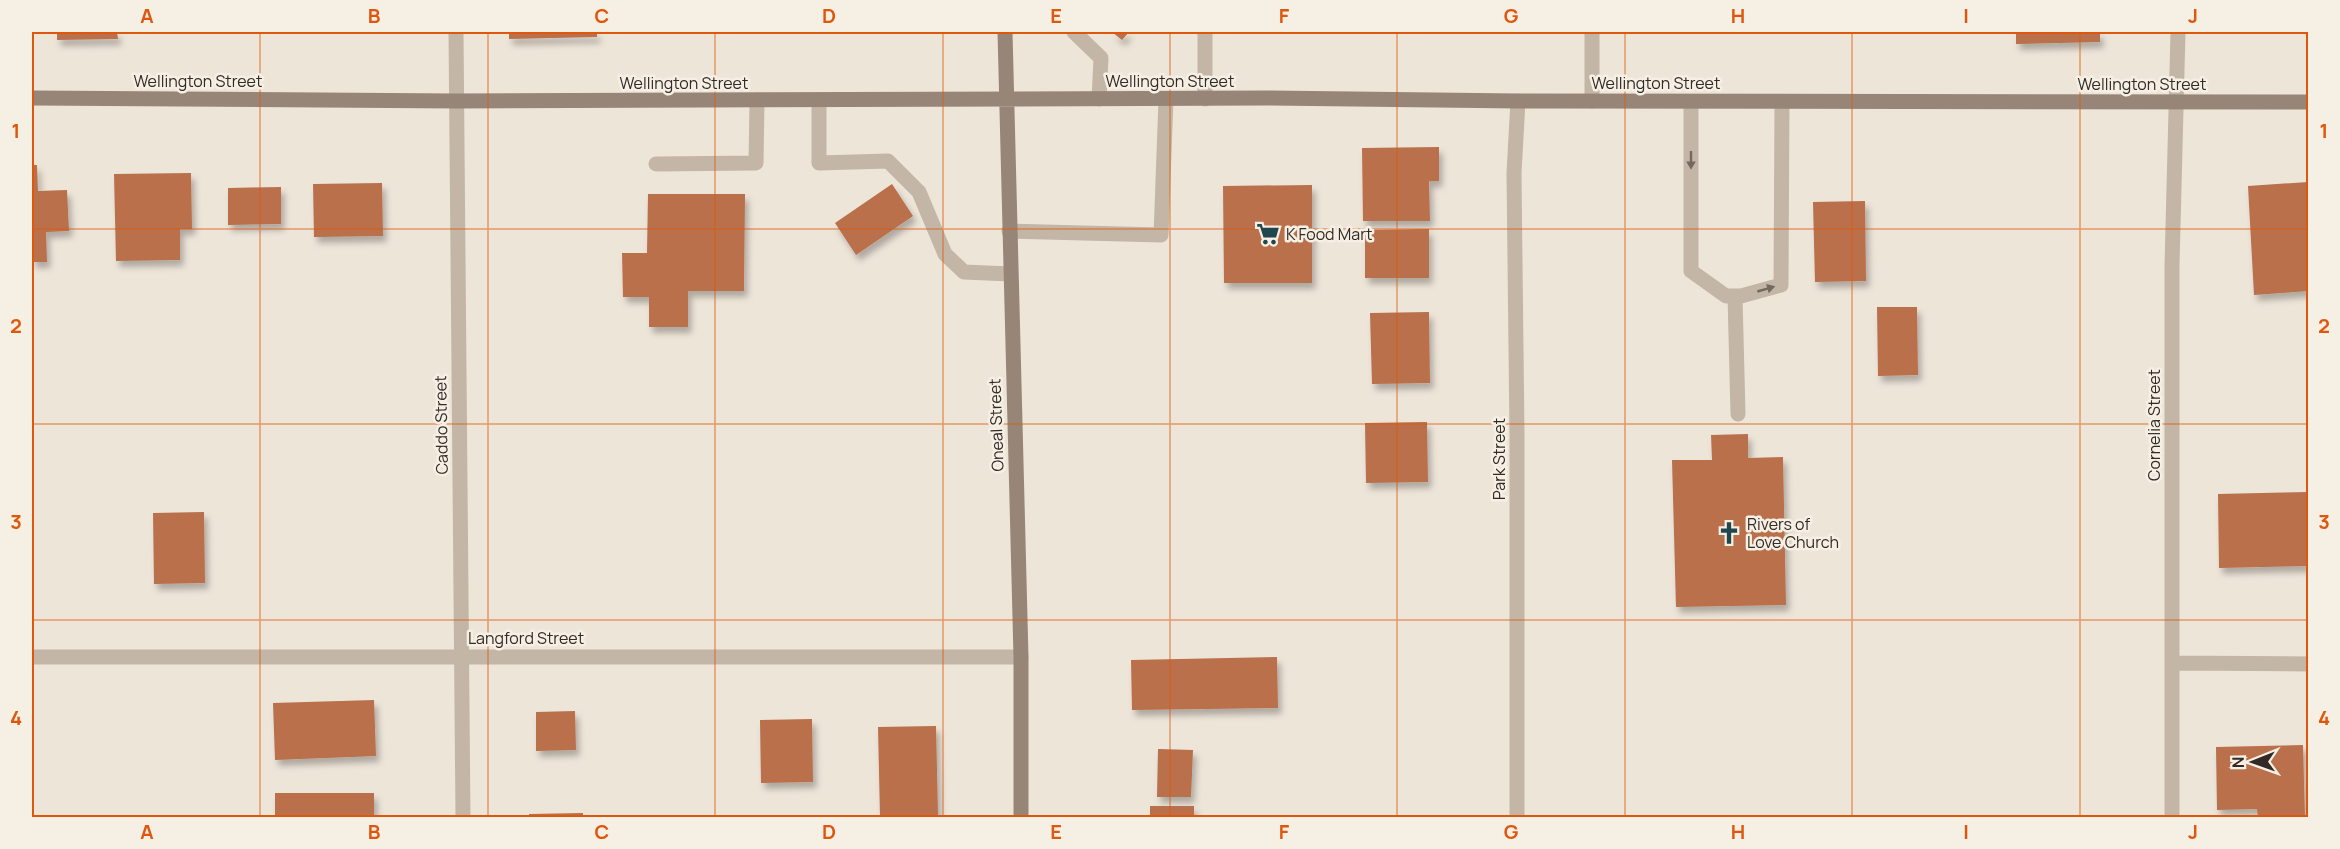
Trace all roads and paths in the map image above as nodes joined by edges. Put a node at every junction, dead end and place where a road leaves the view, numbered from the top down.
1 (456, 32) edge
2 (1005, 32) edge
3 (1074, 32) edge
4 (1205, 32) edge
5 (1592, 32) edge
6 (2178, 32) edge
7 (32, 98) edge
8 (1006, 99) junction
9 (1099, 99) junction
10 (1166, 99) junction
11 (1205, 99) junction
12 (757, 100) junction
13 (819, 100) junction
14 (456, 101) junction
15 (1518, 101) junction
16 (1592, 101) junction
17 (1691, 102) junction
18 (1782, 102) junction
19 (2308, 102) edge
20 (2176, 103) junction
21 (656, 164) dead end
22 (1009, 231) junction
23 (1010, 274) junction
24 (1736, 296) junction
25 (1738, 414) dead end
26 (462, 656) junction
27 (32, 657) edge
28 (1021, 657) junction
29 (2173, 663) junction
30 (2308, 664) edge
31 (463, 818) edge
32 (1021, 818) edge
33 (1517, 818) edge
34 (2172, 818) edge

1 - 14 street, Caddo Street
2 - 8 street, Oneal Street
3 - 9 street
4 - 11 street
5 - 16 street
6 - 20 street, Cornelia Street
7 - 14 street, Wellington Street
8 - 9 street, Wellington Street
8 - 13 street, Wellington Street
8 - 22 street, Oneal Street
9 - 10 street, Wellington Street
10 - 11 street, Wellington Street
10 - 22 street
11 - 15 street, Wellington Street
12 - 13 street, Wellington Street
12 - 14 street, Wellington Street
12 - 21 street
13 - 23 street
14 - 26 street, Caddo Street
15 - 16 street, Wellington Street
15 - 33 street, Park Street
16 - 17 street, Wellington Street
17 - 18 street, Wellington Street
17 -> 24 street
18 - 20 street, Wellington Street
24 -> 18 street
19 - 20 street, Wellington Street
20 - 29 street, Cornelia Street
22 - 23 street, Oneal Street
23 - 28 street, Oneal Street
24 - 25 street
26 - 27 street, Langford Street
26 - 28 street, Langford Street
26 - 31 street, Caddo Street
28 - 32 street, Oneal Street
29 - 30 street
29 - 34 street, Cornelia Street

